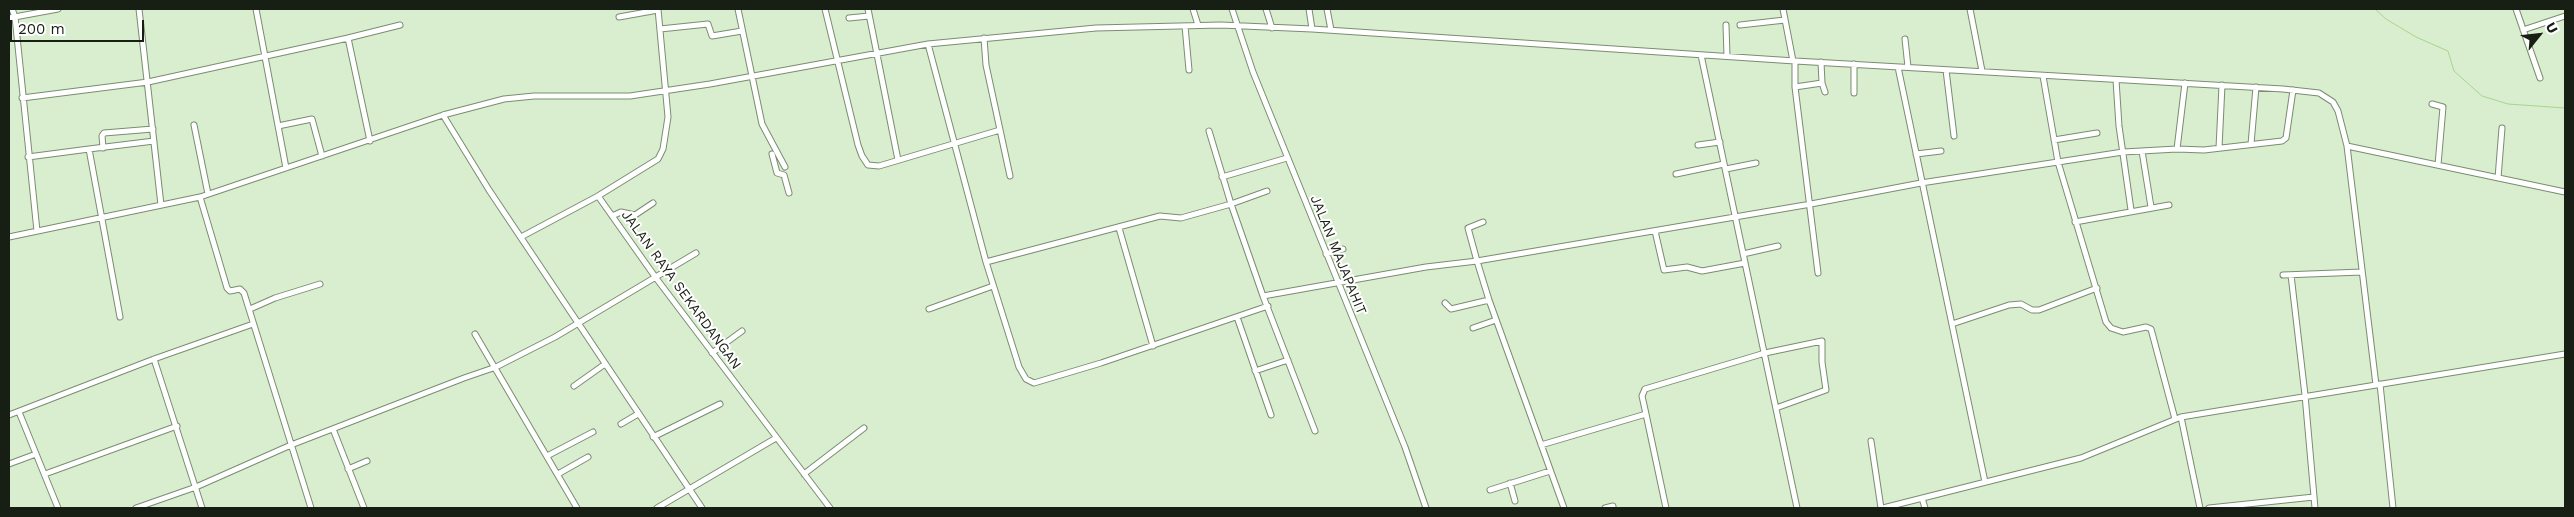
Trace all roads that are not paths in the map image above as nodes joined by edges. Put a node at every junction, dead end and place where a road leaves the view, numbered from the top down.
1 (12, 9) edge
2 (58, 9) edge
3 (139, 9) edge
4 (256, 9) edge
5 (658, 9) edge
6 (738, 9) edge
7 (825, 9) edge
8 (868, 9) edge
9 (1192, 9) edge
10 (1232, 9) edge
11 (1266, 9) edge
12 (1309, 9) edge
13 (1327, 9) edge
14 (1783, 9) edge
15 (1970, 9) edge
16 (2516, 9) edge
17 (869, 16) junction
18 (2565, 16) edge
19 (15, 17) junction
20 (620, 17) dead end
21 (9, 18) edge
22 (849, 18) dead end
23 (1785, 20) junction
24 (400, 25) dead end
25 (1198, 25) junction
26 (1740, 25) dead end
27 (1185, 26) junction
28 (1238, 26) junction
29 (1726, 26) dead end
30 (1272, 28) junction
31 (660, 29) junction
32 (1312, 29) junction
33 (1331, 30) junction
34 (2523, 30) junction
35 (742, 31) junction
36 (348, 38) junction
37 (984, 38) junction
38 (1905, 39) dead end
39 (928, 44) junction
40 (877, 52) junction
41 (265, 55) junction
42 (1701, 55) junction
43 (1727, 56) junction
44 (839, 59) junction
45 (1794, 61) junction
46 (1821, 62) junction
47 (1854, 64) junction
48 (1898, 67) junction
49 (1908, 67) junction
50 (1189, 70) dead end
51 (1946, 70) junction
52 (1982, 71) junction
53 (750, 75) junction
54 (2043, 76) junction
55 (2540, 78) dead end
56 (2116, 80) junction
57 (148, 82) junction
58 (1822, 83) junction
59 (2185, 83) junction
60 (2222, 85) junction
61 (1795, 87) junction
62 (2256, 87) junction
63 (2293, 90) junction
64 (666, 91) junction
65 (1825, 92) dead end
66 (1854, 93) dead end
67 (22, 98) junction
68 (2432, 104) dead end
69 (443, 114) junction
70 (194, 125) dead end
71 (278, 126) junction
72 (2502, 128) dead end
73 (153, 129) junction
74 (1000, 130) junction
75 (1209, 131) dead end
76 (2097, 134) dead end
77 (1954, 136) dead end
78 (2054, 140) junction
79 (370, 141) junction
80 (154, 142) junction
81 (953, 142) junction
82 (1720, 142) junction
83 (2251, 144) junction
84 (1698, 146) dead end
85 (2347, 146) junction
86 (103, 148) junction
87 (2219, 148) junction
88 (90, 149) junction
89 (2177, 149) junction
90 (1941, 151) dead end
91 (2142, 151) junction
92 (2123, 152) junction
93 (772, 154) dead end
94 (1916, 154) junction
95 (322, 156) junction
96 (28, 157) junction
97 (1288, 158) junction
98 (898, 160) junction
99 (2058, 162) junction
100 (1756, 163) dead end
101 (2438, 165) junction
102 (785, 167) dead end
103 (1725, 167) junction
104 (286, 168) junction
105 (1676, 174) dead end
106 (1010, 176) dead end
107 (1222, 178) junction
108 (2498, 178) junction
109 (1921, 182) junction
110 (1268, 191) dead end
111 (2565, 192) edge
112 (789, 193) dead end
113 (208, 194) junction
114 (200, 196) junction
115 (598, 196) junction
116 (653, 203) dead end
117 (1231, 204) junction
118 (1811, 204) junction
119 (2169, 204) dead end
120 (161, 205) junction
121 (2151, 207) junction
122 (2131, 210) junction
123 (612, 216) junction
124 (1736, 217) junction
125 (101, 218) junction
126 (1483, 222) dead end
127 (2075, 222) junction
128 (1118, 228) junction
129 (37, 231) junction
130 (1655, 231) junction
131 (9, 237) edge
132 (521, 237) junction
133 (1778, 246) dead end
134 (1343, 249) dead end
135 (696, 252) dead end
136 (1326, 254) junction
137 (1744, 254) junction
138 (1477, 261) junction
139 (986, 262) junction
140 (1746, 263) junction
141 (2362, 272) junction
142 (1818, 273) dead end
143 (2291, 275) junction
144 (2283, 276) dead end
145 (656, 278) junction
146 (1337, 282) junction
147 (320, 284) dead end
148 (993, 286) junction
149 (2097, 288) junction
150 (1263, 296) junction
151 (1489, 300) junction
152 (1445, 303) dead end
153 (1268, 306) junction
154 (250, 309) junction
155 (929, 309) dead end
156 (120, 316) dead end
157 (1237, 317) junction
158 (1496, 320) junction
159 (254, 324) junction
160 (578, 324) junction
161 (1952, 324) junction
162 (1473, 328) dead end
163 (742, 331) dead end
164 (475, 334) dead end
165 (1153, 346) junction
166 (712, 352) junction
167 (1765, 354) junction
168 (2565, 354) edge
169 (154, 359) junction
170 (1288, 360) junction
171 (605, 364) junction
172 (496, 367) junction
173 (1255, 371) junction
174 (2378, 384) junction
175 (574, 386) dead end
176 (2305, 396) junction
177 (720, 404) dead end
178 (1776, 408) junction
179 (19, 412) junction
180 (638, 414) junction
181 (1646, 414) junction
182 (9, 415) edge
183 (1271, 415) dead end
184 (2178, 418) junction
185 (621, 424) dead end
186 (177, 426) junction
187 (864, 428) dead end
188 (333, 429) junction
189 (1314, 431) dead end
190 (593, 432) dead end
191 (653, 437) junction
192 (776, 438) junction
193 (1871, 441) dead end
194 (291, 446) junction
195 (1541, 446) junction
196 (36, 454) junction
197 (547, 456) junction
198 (588, 457) dead end
199 (367, 461) dead end
200 (9, 464) edge
201 (348, 469) junction
202 (1550, 471) junction
203 (45, 474) junction
204 (558, 474) junction
205 (804, 474) junction
206 (1985, 482) junction
207 (1510, 483) junction
208 (196, 487) junction
209 (690, 490) junction
210 (1490, 490) dead end
211 (2314, 497) junction
212 (1922, 498) junction
213 (1515, 500) dead end
214 (1613, 506) dead end
215 (1905, 506) edge
216 (58, 508) edge
217 (136, 508) edge
218 (202, 508) edge
219 (311, 508) edge
220 (364, 508) edge
221 (577, 508) edge
222 (657, 508) edge
223 (702, 508) edge
224 (830, 508) edge
225 (1426, 508) edge
226 (1564, 508) edge
227 (1605, 508) edge
228 (1666, 508) edge
229 (1797, 508) edge
230 (1882, 508) edge
231 (1924, 508) edge
232 (2200, 508) edge
233 (2209, 508) edge
234 (2315, 508) edge
235 (2393, 508) edge

1 - 19 street
2 - 19 street
3 - 57 street
4 - 41 street
5 - 20 street
5 - 31 street
6 - 35 street
7 - 44 street
8 - 17 street
9 - 25 street
10 - 28 street, JALAN MAJAPAHIT
11 - 30 street
12 - 32 street
13 - 33 street
14 - 23 street
15 - 52 street
16 - 34 street
17 - 22 street
17 - 40 street
18 - 34 street
19 - 21 street
19 - 67 street
23 - 26 street
23 - 45 street
24 - 36 street
25 - 27 street
25 - 28 street
27 - 37 street
27 - 50 street
28 - 30 street
28 - 97 street, JALAN MAJAPAHIT
29 - 43 street
30 - 32 street
31 - 35 street
31 - 64 street
32 - 33 street
33 - 42 street
34 - 55 street
35 - 53 street
36 - 41 street
36 - 79 street
37 - 39 street
37 - 74 street
38 - 49 street
39 - 40 street
39 - 81 street
40 - 44 street
40 - 98 street
41 - 57 street
41 - 71 street
42 - 43 street
42 - 82 street
43 - 45 street
44 - 53 street
44 - 98 street
45 - 46 street
45 - 61 street
46 - 47 street
46 - 58 street
47 - 48 street
47 - 66 street
48 - 49 street
48 - 94 street
49 - 51 street
51 - 52 street
51 - 77 street
52 - 54 street
53 - 64 street
53 - 102 street
54 - 56 street
54 - 78 street
56 - 59 street
56 - 92 street
57 - 67 street
57 - 73 street
58 - 61 street
58 - 65 street
59 - 60 street
59 - 89 street
60 - 62 street
60 - 87 street
61 - 118 street
62 - 63 street
62 - 83 street
63 - 83 street
63 - 85 street
64 - 69 street
64 - 115 street
67 - 96 street
68 - 101 street
69 - 79 street
69 - 132 street
70 - 113 street
71 - 95 street
71 - 104 street
72 - 108 street
73 - 80 street
73 - 86 street
74 - 81 street
74 - 106 street
75 - 107 street
76 - 78 street
78 - 99 street
79 - 95 street
80 - 86 street
80 - 120 street
81 - 98 street
81 - 139 street
82 - 84 street
82 - 103 street
83 - 87 street
85 - 101 street
85 - 141 street
86 - 88 street
87 - 89 street
88 - 96 street
88 - 125 street
89 - 91 street
90 - 94 street
91 - 92 street
91 - 121 street
92 - 99 street
92 - 122 street
93 - 112 street
94 - 109 street
95 - 104 street
96 - 129 street
97 - 107 street
97 - 136 street, JALAN MAJAPAHIT
99 - 109 street
99 - 127 street
100 - 103 street
101 - 108 street
103 - 105 street
103 - 124 street
104 - 113 street
107 - 117 street
108 - 111 street
109 - 118 street
109 - 161 street
110 - 117 street
113 - 114 street
114 - 120 street
114 - 154 street
115 - 123 street, JALAN RAYA SEKARDANGAN
115 - 132 street
116 - 123 street
117 - 128 street
117 - 150 street
118 - 124 street
118 - 142 street
119 - 121 street
120 - 125 street
121 - 122 street
122 - 127 street
123 - 145 street, JALAN RAYA SEKARDANGAN
124 - 130 street
124 - 137 street
125 - 129 street
125 - 156 street
126 - 138 street
127 - 149 street
128 - 139 street
128 - 165 street
129 - 131 street
130 - 138 street
130 - 140 street
132 - 160 street
133 - 137 street
134 - 136 street
135 - 145 street
136 - 146 street, JALAN MAJAPAHIT
137 - 140 street
138 - 146 street
138 - 151 street
139 - 148 street
140 - 167 street
141 - 143 street
141 - 174 street
143 - 144 street
143 - 176 street
145 - 160 street
145 - 166 street, JALAN RAYA SEKARDANGAN
146 - 150 street
146 - 225 street, JALAN MAJAPAHIT
147 - 154 street
148 - 155 street
148 - 165 street
149 - 161 street
149 - 184 street
150 - 153 street
151 - 152 street
151 - 158 street
153 - 157 street
153 - 170 street
154 - 159 street
157 - 165 street
157 - 173 street
158 - 162 street
158 - 195 street
159 - 169 street
159 - 194 street
160 - 171 street
160 - 172 street
161 - 206 street
163 - 166 street
164 - 172 street
166 - 192 street, JALAN RAYA SEKARDANGAN
167 - 178 street
167 - 178 street
167 - 181 street
168 - 174 street
169 - 179 street
169 - 186 street
170 - 173 street
170 - 189 street
171 - 175 street
171 - 180 street
172 - 188 street
172 - 197 street
173 - 183 street
174 - 176 street
174 - 235 street
176 - 184 street
176 - 211 street
177 - 191 street
178 - 229 street
179 - 182 street
179 - 196 street
180 - 185 street
180 - 191 street
181 - 195 street
181 - 228 street
184 - 206 street
184 - 232 street
186 - 203 street
186 - 208 street
187 - 205 street
188 - 194 street
188 - 201 street
190 - 197 street
191 - 209 street
192 - 205 street, JALAN RAYA SEKARDANGAN
192 - 209 street
193 - 230 street
194 - 208 street
194 - 219 street
195 - 202 street
196 - 200 street
196 - 203 street
197 - 204 street
198 - 204 street
199 - 201 street
201 - 220 street
202 - 207 street
202 - 226 street
203 - 216 street
204 - 221 street
205 - 224 street, JALAN RAYA SEKARDANGAN
206 - 212 street
207 - 210 street
207 - 213 street
208 - 217 street
208 - 218 street
209 - 222 street
209 - 223 street
211 - 233 street
211 - 234 street
212 - 215 street
212 - 231 street
214 - 227 street
215 - 230 street

